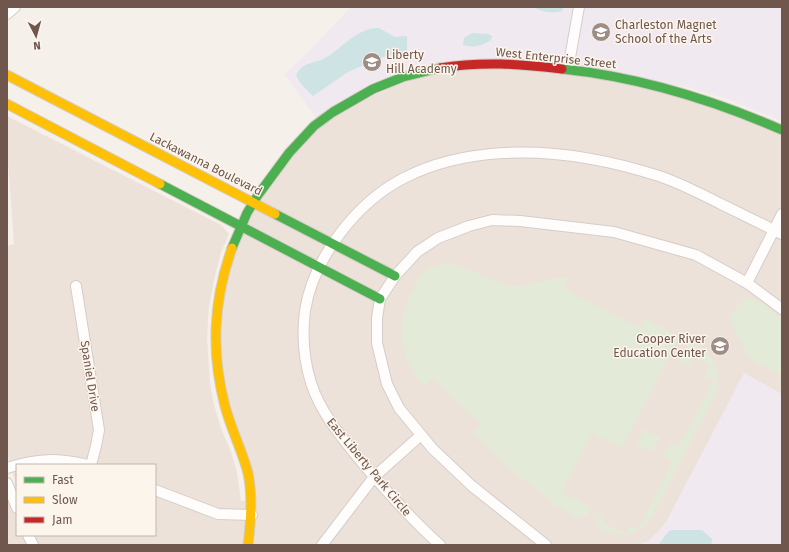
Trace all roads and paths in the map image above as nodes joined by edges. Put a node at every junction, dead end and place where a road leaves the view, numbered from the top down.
1 (15, 7) edge
2 (579, 7) edge
3 (7, 14) edge
4 (568, 69) junction
5 (7, 75) edge
6 (7, 104) edge
7 (782, 130) edge
8 (253, 202) junction
9 (782, 214) edge
10 (241, 226) junction
11 (778, 232) edge
12 (333, 244) junction
13 (319, 267) junction
14 (395, 276) junction
15 (747, 283) junction
16 (76, 286) dead end
17 (380, 299) junction
18 (782, 309) edge
19 (421, 435) junction
20 (23, 464) edge
21 (84, 464) edge
22 (89, 464) edge
23 (374, 477) junction
24 (7, 483) edge
25 (156, 490) edge
26 (16, 506) edge
27 (252, 515) junction
28 (28, 536) edge
29 (33, 545) edge
30 (248, 545) edge
31 (322, 545) edge
32 (440, 545) edge
33 (546, 545) edge

1 - 3 street
2 - 4 street
4 - 7 street, West Enterprise Street
4 - 8 street, West Enterprise Street
5 - 8 street, Lackawanna Boulevard
6 - 10 street
8 - 10 street, West Enterprise Street
8 - 12 street, Lackawanna Boulevard
9 - 11 street
10 - 13 street
10 - 27 street, West Enterprise Street
11 - 12 street, East Liberty Park Circle
11 - 15 street
12 - 13 street, East Liberty Park Circle
12 - 14 street, Lackawanna Boulevard
13 - 17 street
13 - 23 street, East Liberty Park Circle
14 - 15 street
14 - 17 street
15 - 18 street
16 - 22 street, Spaniel Drive
17 - 19 street
19 - 23 street
19 - 33 street
20 - 21 street
23 - 31 street
23 - 32 street, East Liberty Park Circle
24 - 26 street
25 - 27 street
27 - 30 street, West Enterprise Street
28 - 29 street

